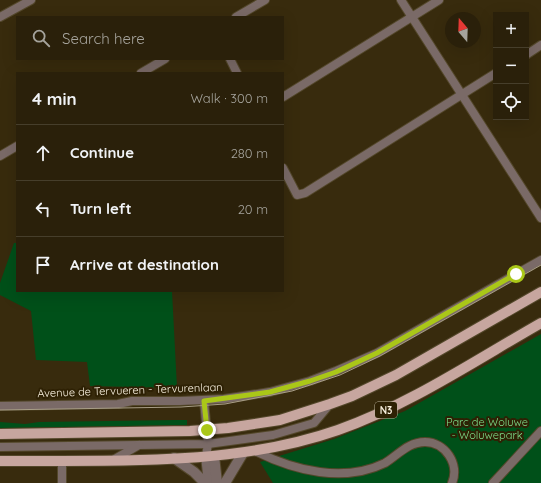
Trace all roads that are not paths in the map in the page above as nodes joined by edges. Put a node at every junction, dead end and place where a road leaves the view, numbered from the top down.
1 (30, 0) edge
2 (265, 0) edge
3 (401, 0) edge
4 (439, 0) edge
5 (238, 16) edge
6 (412, 16) junction
7 (0, 17) edge
8 (541, 45) edge
9 (529, 53) edge
10 (164, 60) edge
11 (230, 60) edge
12 (146, 72) edge
13 (236, 72) edge
14 (493, 76) edge
15 (462, 94) junction
16 (284, 96) edge
17 (16, 147) edge
18 (0, 156) edge
19 (284, 170) edge
20 (541, 218) edge
21 (541, 260) edge
22 (541, 292) edge
23 (541, 323) edge
24 (204, 401) junction
25 (330, 404) junction
26 (0, 406) edge
27 (207, 430) junction
28 (541, 431) edge
29 (0, 434) edge
30 (208, 444) junction
31 (139, 445) junction
32 (0, 447) edge
33 (255, 451) junction
34 (243, 452) junction
35 (210, 456) junction
36 (174, 458) junction
37 (113, 460) junction
38 (0, 461) edge
39 (62, 461) junction
40 (62, 483) edge
41 (206, 483) edge
42 (217, 483) edge
43 (225, 483) edge
44 (452, 483) edge
45 (493, 483) edge

1 - 7 street
2 - 5 street
3 - 6 street
4 - 6 street
6 - 15 street
6 - 16 street
8 - 9 street
10 - 12 street
11 - 13 street
14 - 15 street
15 - 19 street
15 - 20 street
17 - 18 street
21 - 24 street, Avenue de Tervueren - Tervurenlaan
22 - 25 main road, N3
23 - 33 main road, N3
24 - 26 street, Avenue de Tervueren - Tervurenlaan
24 - 27 street
25 - 27 main road, N3
25 - 30 street
27 - 29 main road, N3
27 - 30 street
28 - 45 street
30 - 31 street
30 - 35 street
31 - 32 street
31 - 37 street
33 - 34 main road, N3
33 - 44 street
34 - 35 main road, N3
34 - 43 street
35 - 36 main road, N3
35 - 41 street
35 - 42 street
36 - 37 main road, N3
36 - 41 street
37 - 39 main road, N3
38 - 39 main road, N3
39 - 40 street

